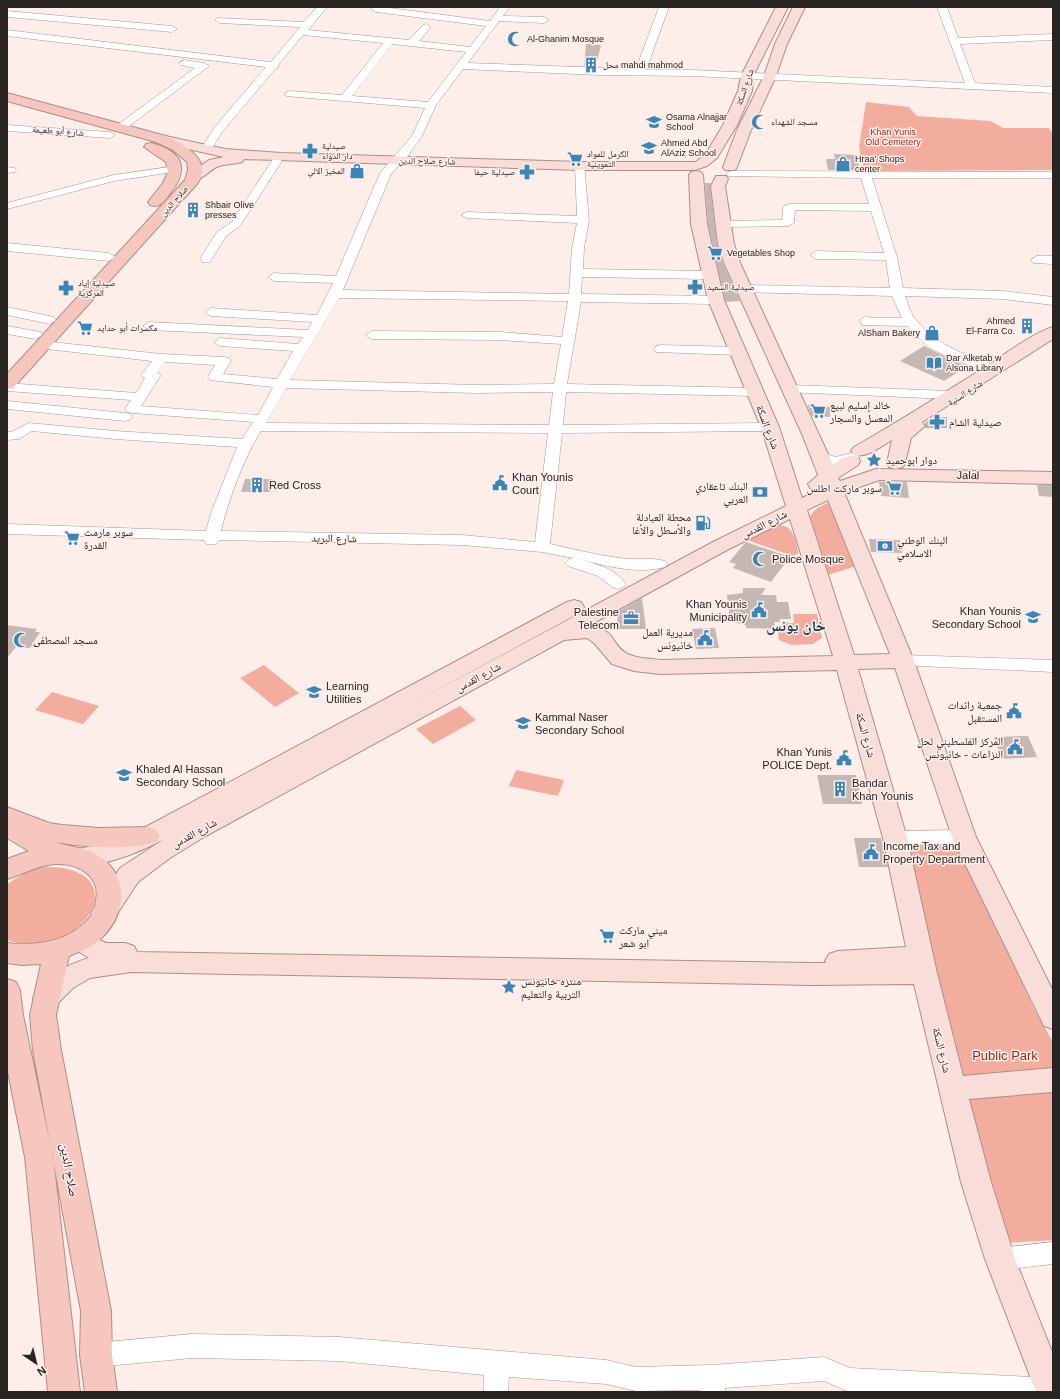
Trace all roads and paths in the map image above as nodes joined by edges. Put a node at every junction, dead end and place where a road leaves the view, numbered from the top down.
1 (13, 7) edge
2 (322, 7) edge
3 (443, 7) edge
4 (511, 7) edge
5 (664, 7) edge
6 (782, 7) edge
7 (800, 7) edge
8 (942, 7) edge
9 (376, 9) dead end
10 (7, 13) edge
11 (433, 17) junction
12 (500, 17) edge
13 (220, 20) dead end
14 (544, 20) dead end
15 (426, 27) dead end
16 (172, 29) dead end
17 (305, 29) junction
18 (7, 33) edge
19 (1053, 37) edge
20 (390, 41) junction
21 (954, 41) junction
22 (159, 42) dead end
23 (411, 44) junction
24 (474, 50) junction
25 (278, 60) junction
26 (178, 62) dead end
27 (465, 66) junction
28 (640, 73) junction
29 (747, 76) junction
30 (770, 76) junction
31 (971, 85) junction
32 (1053, 90) edge
33 (290, 94) dead end
34 (7, 97) edge
35 (344, 99) junction
36 (7, 104) edge
37 (432, 105) junction
38 (7, 128) edge
39 (67, 128) junction
40 (115, 131) junction
41 (161, 139) junction
42 (206, 149) junction
43 (277, 161) junction
44 (399, 164) junction
45 (579, 168) junction
46 (176, 169) junction
47 (697, 169) junction
48 (195, 173) junction
49 (727, 173) junction
50 (867, 177) junction
51 (1053, 177) edge
52 (7, 206) edge
53 (876, 208) junction
54 (467, 215) dead end
55 (584, 220) junction
56 (724, 224) junction
57 (7, 247) edge
58 (816, 255) dead end
59 (109, 257) junction
60 (891, 257) junction
61 (206, 259) dead end
62 (1037, 260) dead end
63 (1053, 260) edge
64 (576, 273) junction
65 (709, 275) junction
66 (274, 277) dead end
67 (340, 280) junction
68 (744, 289) junction
69 (898, 292) junction
70 (338, 294) junction
71 (575, 298) junction
72 (716, 300) junction
73 (1053, 300) edge
74 (7, 311) edge
75 (211, 312) dead end
76 (321, 319) junction
77 (50, 320) junction
78 (866, 320) dead end
79 (910, 322) junction
80 (149, 326) dead end
81 (7, 330) edge
82 (1053, 332) edge
83 (312, 334) junction
84 (372, 336) dead end
85 (41, 338) junction
86 (1053, 340) edge
87 (220, 342) dead end
88 (568, 342) junction
89 (301, 348) junction
90 (661, 349) dead end
91 (738, 351) junction
92 (161, 358) junction
93 (7, 366) edge
94 (992, 369) junction
95 (7, 384) edge
96 (284, 384) junction
97 (7, 387) edge
98 (560, 388) junction
99 (791, 389) junction
100 (755, 392) junction
101 (951, 395) junction
102 (141, 397) junction
103 (7, 405) edge
104 (129, 413) junction
105 (262, 425) junction
106 (770, 427) junction
107 (556, 429) junction
108 (115, 435) junction
109 (7, 436) edge
110 (246, 443) junction
111 (819, 455) junction
112 (854, 457) junction
113 (887, 460) junction
114 (1053, 477) edge
115 (831, 483) junction
116 (794, 504) junction
117 (7, 529) edge
118 (7, 534) edge
119 (217, 538) junction
120 (542, 547) junction
121 (660, 564) junction
122 (618, 584) junction
123 (558, 634) junction
124 (900, 654) junction
125 (843, 655) junction
126 (1053, 666) edge
127 (7, 816) edge
128 (7, 822) edge
129 (148, 836) junction
130 (964, 837) junction
131 (895, 838) junction
132 (71, 856) junction
133 (7, 870) edge
134 (104, 913) junction
135 (69, 945) junction
136 (7, 953) edge
137 (922, 965) junction
138 (1045, 995) edge
139 (46, 998) junction
140 (8, 1006) edge
141 (1053, 1018) edge
142 (1053, 1080) edge
143 (952, 1089) junction
144 (1053, 1253) edge
145 (1000, 1259) junction
146 (96, 1355) junction
147 (496, 1364) junction
148 (712, 1384) edge
149 (1052, 1391) edge
150 (64, 1392) edge
151 (101, 1392) edge
152 (496, 1392) edge

1 - 10 street
2 - 17 street
3 - 11 street
4 - 12 street
5 - 28 street
6 - 29 main road, شارع السكة
7 - 30 main road, شارع السكة
8 - 21 street
9 - 11 street
10 - 16 street
11 - 12 street
12 - 14 street
12 - 24 street
12 - 27 street
13 - 17 street
15 - 23 street
17 - 20 street
17 - 25 street
18 - 25 street
19 - 21 street
20 - 23 street
20 - 35 street
21 - 31 street
22 - 25 street
23 - 24 street
24 - 27 street
25 - 42 street
26 - 40 street
27 - 28 street
27 - 37 street
27 - 44 street
28 - 29 street
29 - 30 street
29 - 47 main road, شارع السكة
30 - 31 street
30 - 49 main road, شارع السكة
31 - 32 street
33 - 35 street
34 - 40 highway, صلاح الدين
35 - 37 street
36 - 39 highway, صلاح الدين
37 - 44 street
38 - 39 street, شارع أبو طعيمة
39 - 40 highway, صلاح الدين
40 - 41 highway, صلاح الدين
40 - 46 highway, صلاح الدين
41 - 42 main road, شارع صلاح الدين
41 - 48 highway, صلاح الدين
42 - 44 main road, شارع صلاح الدين
42 - 48 highway
43 - 44 main road, شارع صلاح الدين
43 - 48 main road, شارع صلاح الدين
43 - 61 street
44 - 45 main road, شارع صلاح الدين
44 - 67 street
44 - 70 street
45 - 47 main road, شارع صلاح الدين
45 - 55 street
46 - 52 street
46 - 59 highway, صلاح الدين
47 - 49 main road, شارع صلاح الدين
47 - 65 main road, شارع السكة
48 - 85 highway, صلاح الدين
49 - 50 street
49 - 56 main road, شارع السكة
50 - 51 street
50 - 53 street
53 - 56 street
53 - 60 street
54 - 55 street
55 - 64 street
56 - 68 main road, شارع السكة
57 - 59 street
58 - 60 street
59 - 77 highway, صلاح الدين
60 - 69 street
62 - 63 street
64 - 65 street
64 - 71 street
65 - 72 main road, شارع السكة
66 - 67 street
67 - 70 street
68 - 69 street
68 - 99 main road, شارع السكة
69 - 73 street
69 - 79 street
70 - 71 street
70 - 76 street
70 - 96 street
71 - 72 street
71 - 88 street
72 - 91 main road, شارع السكة
74 - 77 street
75 - 76 street
76 - 83 street
77 - 85 highway, صلاح الدين
78 - 79 street
79 - 94 street
80 - 83 street
81 - 85 street
82 - 94 main road, شارع السنية
83 - 89 street
84 - 88 street
85 - 92 street
85 - 93 highway, صلاح الدين
85 - 95 highway, صلاح الدين
86 - 113 main road, شارع السنية
87 - 89 street
88 - 98 street
89 - 96 street
90 - 91 street
91 - 100 main road, شارع السكة
92 - 96 street
92 - 102 street
94 - 101 main road, شارع السنية
96 - 98 street
96 - 105 street
97 - 102 street
98 - 100 street
98 - 107 street
99 - 101 street
99 - 111 main road, شارع السكة
100 - 106 main road, شارع السكة
101 - 113 main road, شارع السنية
102 - 104 street
103 - 104 street
104 - 105 street
104 - 108 street
105 - 107 street
105 - 110 street
105 - 119 street
106 - 107 street
106 - 116 main road, شارع السكة
107 - 120 street
108 - 109 street
108 - 110 street
110 - 119 street
111 - 112 street
111 - 115 main road, شارع السكة
112 - 113 main road
112 - 113 main road
112 - 115 main road, شارع القدس
113 - 114 main road, Jalal
113 - 115 main road, شارع القدس
115 - 116 main road, شارع القدس
115 - 124 main road, شارع السكة
116 - 121 main road, شارع القدس
116 - 123 main road, شارع القدس
116 - 125 main road, شارع السكة
117 - 119 street, شارع البريد
118 - 119 street, شارع البريد
119 - 120 street, شارع البريد
119 - 122 street, شارع البريد
120 - 121 street, شارع البريد
121 - 122 main road, شارع القدس
122 - 129 main road, شارع القدس
123 - 125 main road
123 - 134 main road, شارع القدس
124 - 125 main road
124 - 126 street
124 - 130 main road, شارع السكة
125 - 131 main road, شارع السكة
127 - 129 highway
128 - 132 highway
129 - 132 main road, شارع القدس
130 - 131 street
130 - 138 main road, شارع السكة
131 - 137 main road, شارع السكة
132 - 133 highway
132 - 134 highway
134 - 135 highway
135 - 136 highway
135 - 137 main road
135 - 139 highway, صلاح الدين
137 - 139 main road
137 - 143 main road, شارع السكة
138 - 141 main road, شارع السكة
139 - 146 highway, صلاح الدين
140 - 150 highway
142 - 143 main road
143 - 145 main road, شارع السكة
144 - 145 street
145 - 149 main road, شارع السكة
146 - 147 street
146 - 151 highway, صلاح الدين
147 - 148 street
147 - 152 street
148 - 149 street

